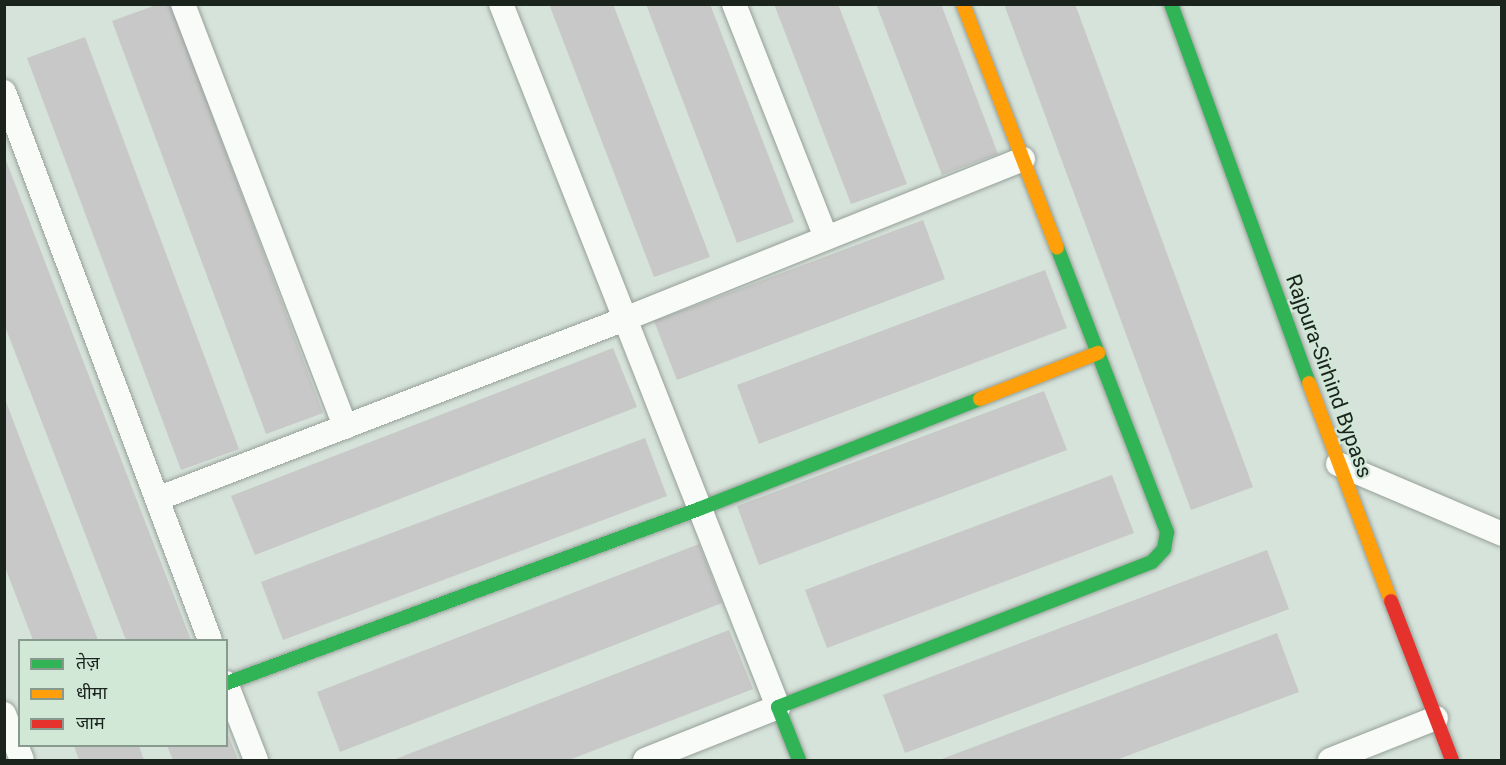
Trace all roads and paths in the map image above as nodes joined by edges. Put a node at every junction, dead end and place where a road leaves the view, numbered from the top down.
1 (183, 4) edge
2 (501, 4) edge
3 (734, 4) edge
4 (963, 4) edge
5 (1171, 4) edge
6 (4, 92) edge
7 (1023, 159) junction
8 (826, 238) junction
9 (625, 319) junction
10 (1098, 353) junction
11 (345, 427) junction
12 (1338, 464) junction
13 (157, 499) junction
14 (699, 509) junction
15 (1502, 534) edge
16 (210, 639) edge
17 (228, 682) edge
18 (228, 688) edge
19 (778, 707) junction
20 (4, 714) edge
21 (1436, 718) junction
22 (22, 760) edge
23 (256, 760) edge
24 (645, 760) edge
25 (799, 760) edge
26 (1330, 760) edge
27 (1452, 760) edge

1 - 11 street
2 - 9 street
3 - 8 street
4 - 7 street
5 - 12 street, Rajpura-Sirhind Bypass
6 - 13 street
7 - 8 street
7 - 10 street
8 - 9 street
9 - 11 street
9 - 14 street
10 - 14 street
10 - 19 street
11 - 13 street
12 - 15 street
12 - 21 street, Rajpura-Sirhind Bypass
13 - 16 street
14 - 17 street
14 - 19 street
18 - 23 street
19 - 24 street
19 - 25 street
20 - 22 street
21 - 26 street
21 - 27 street, Rajpura-Sirhind Bypass

